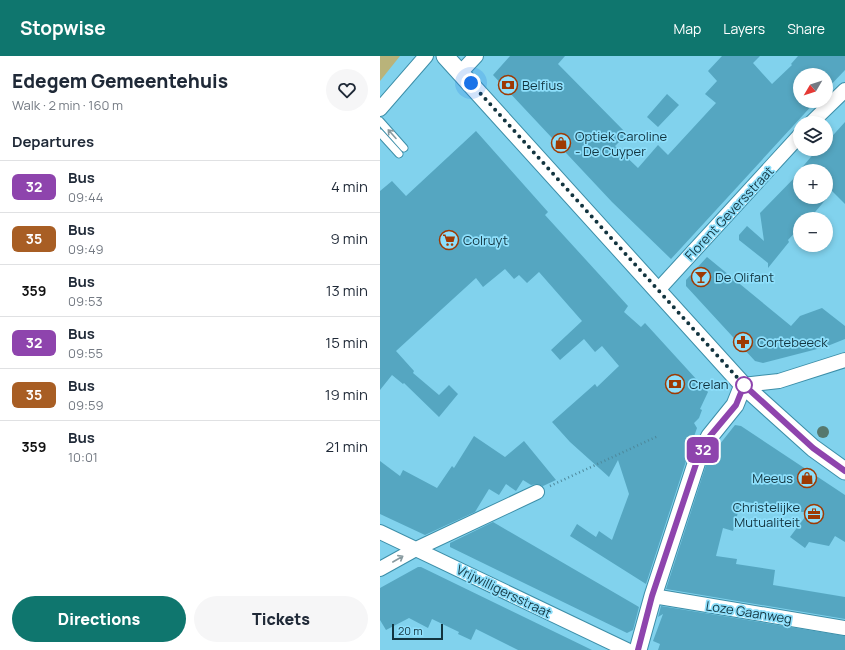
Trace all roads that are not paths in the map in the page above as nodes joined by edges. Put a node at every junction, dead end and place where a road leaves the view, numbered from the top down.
1 (426, 56) edge
2 (445, 56) edge
3 (476, 56) edge
4 (461, 72) junction
5 (845, 90) edge
6 (380, 109) edge
7 (819, 116) edge
8 (380, 121) edge
9 (380, 133) edge
10 (793, 144) edge
11 (404, 148) dead end
12 (399, 154) dead end
13 (658, 290) junction
14 (845, 360) edge
15 (744, 385) junction
16 (845, 471) edge
17 (537, 492) road end
18 (380, 532) edge
19 (416, 549) junction
20 (380, 569) edge
21 (652, 596) junction
22 (845, 628) edge
23 (627, 650) edge
24 (638, 650) edge

1 - 6 street
2 - 4 street
3 - 4 street
4 - 13 street
5 - 7 street
11 -> 8 lane
9 - 12 lane
10 - 13 street, Florent Geversstraat
13 - 15 street
14 - 15 street
15 - 16 street
15 - 21 street
17 - 19 street
18 - 19 street, Vrijwilligersstraat
20 -> 19 street
19 - 23 street, Vrijwilligersstraat
21 - 22 street, Loze Gaanweg
21 - 24 street

